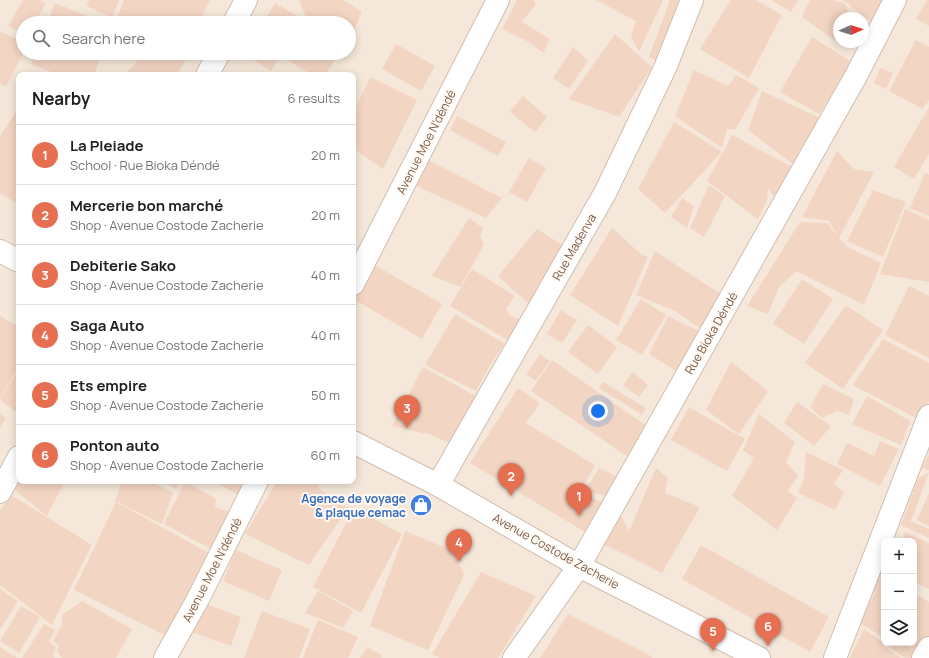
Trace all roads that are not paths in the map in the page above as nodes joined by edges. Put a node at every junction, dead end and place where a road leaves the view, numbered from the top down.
1 (246, 0) edge
2 (498, 0) edge
3 (692, 0) edge
4 (895, 0) edge
5 (238, 16) edge
6 (214, 60) edge
7 (208, 72) edge
8 (0, 251) edge
9 (16, 259) edge
10 (356, 278) edge
11 (929, 416) edge
12 (356, 444) edge
13 (16, 463) edge
14 (256, 484) edge
15 (438, 485) junction
16 (0, 492) edge
17 (579, 566) junction
18 (929, 648) edge
19 (727, 651) edge
20 (165, 658) edge
21 (514, 658) edge
22 (760, 658) edge
23 (835, 658) edge
24 (923, 658) edge

1 - 5 street
2 - 10 street, Avenue Moe N'déndé
3 - 15 street, Rue Madenva
4 - 17 street, Rue Bioka Déndé
6 - 7 street
8 - 9 street
11 - 23 street
12 - 15 street, Avenue Costode Zacherie
13 - 16 street
14 - 20 street, Avenue Moe N'déndé
15 - 17 street, Avenue Costode Zacherie
17 - 19 street, Avenue Costode Zacherie
17 - 21 street, Rue Bioka Déndé
18 - 24 street
19 - 22 street, Avenue Costode Zacherie

